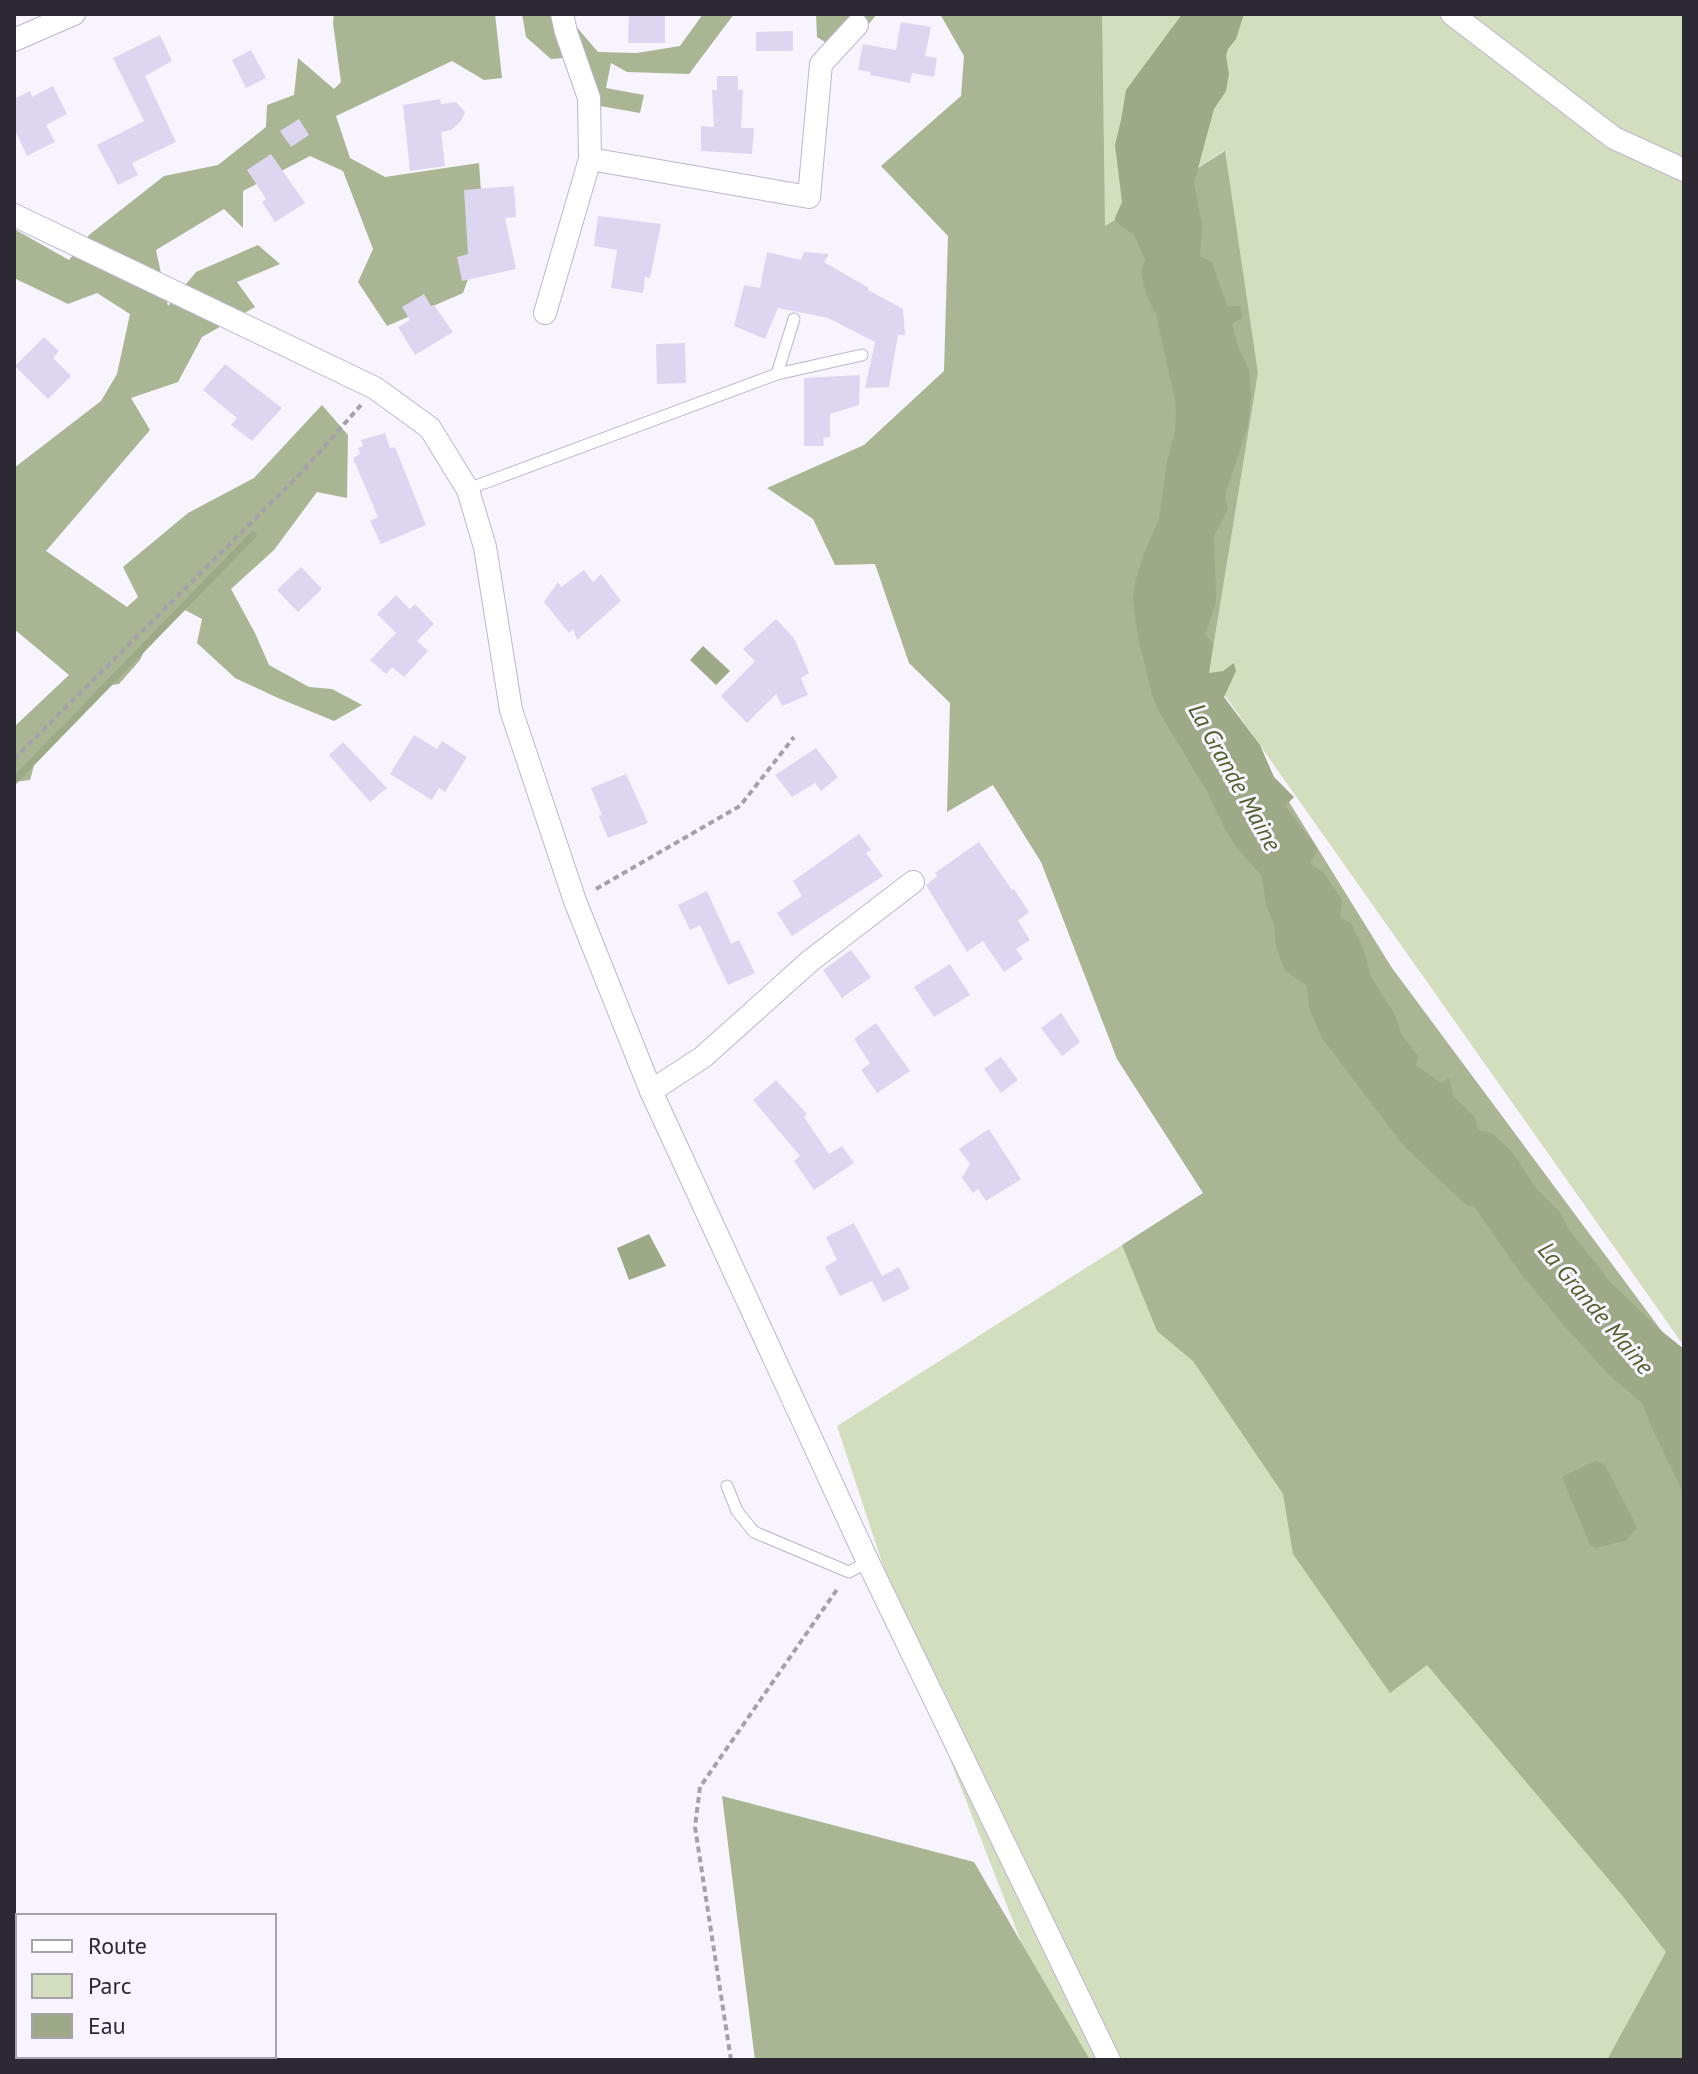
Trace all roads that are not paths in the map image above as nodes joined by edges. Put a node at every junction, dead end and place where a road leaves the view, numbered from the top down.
1 (74, 14) edge
2 (562, 14) edge
3 (1452, 14) edge
4 (857, 25) dead end
5 (14, 40) edge
6 (590, 159) junction
7 (1684, 170) edge
8 (14, 215) edge
9 (545, 313) dead end
10 (794, 319) dead end
11 (862, 355) dead end
12 (777, 374) junction
13 (468, 489) junction
14 (913, 882) dead end
15 (651, 1091) junction
16 (727, 1486) dead end
17 (858, 1567) junction
18 (1109, 2060) edge

1 - 5 street
2 - 6 street
3 - 7 street
4 - 6 street
6 - 9 street
8 - 13 street
10 - 12 lane
11 - 12 lane
12 - 13 lane
13 - 15 street
14 - 15 street
15 - 17 street
16 - 17 lane
17 - 18 street

